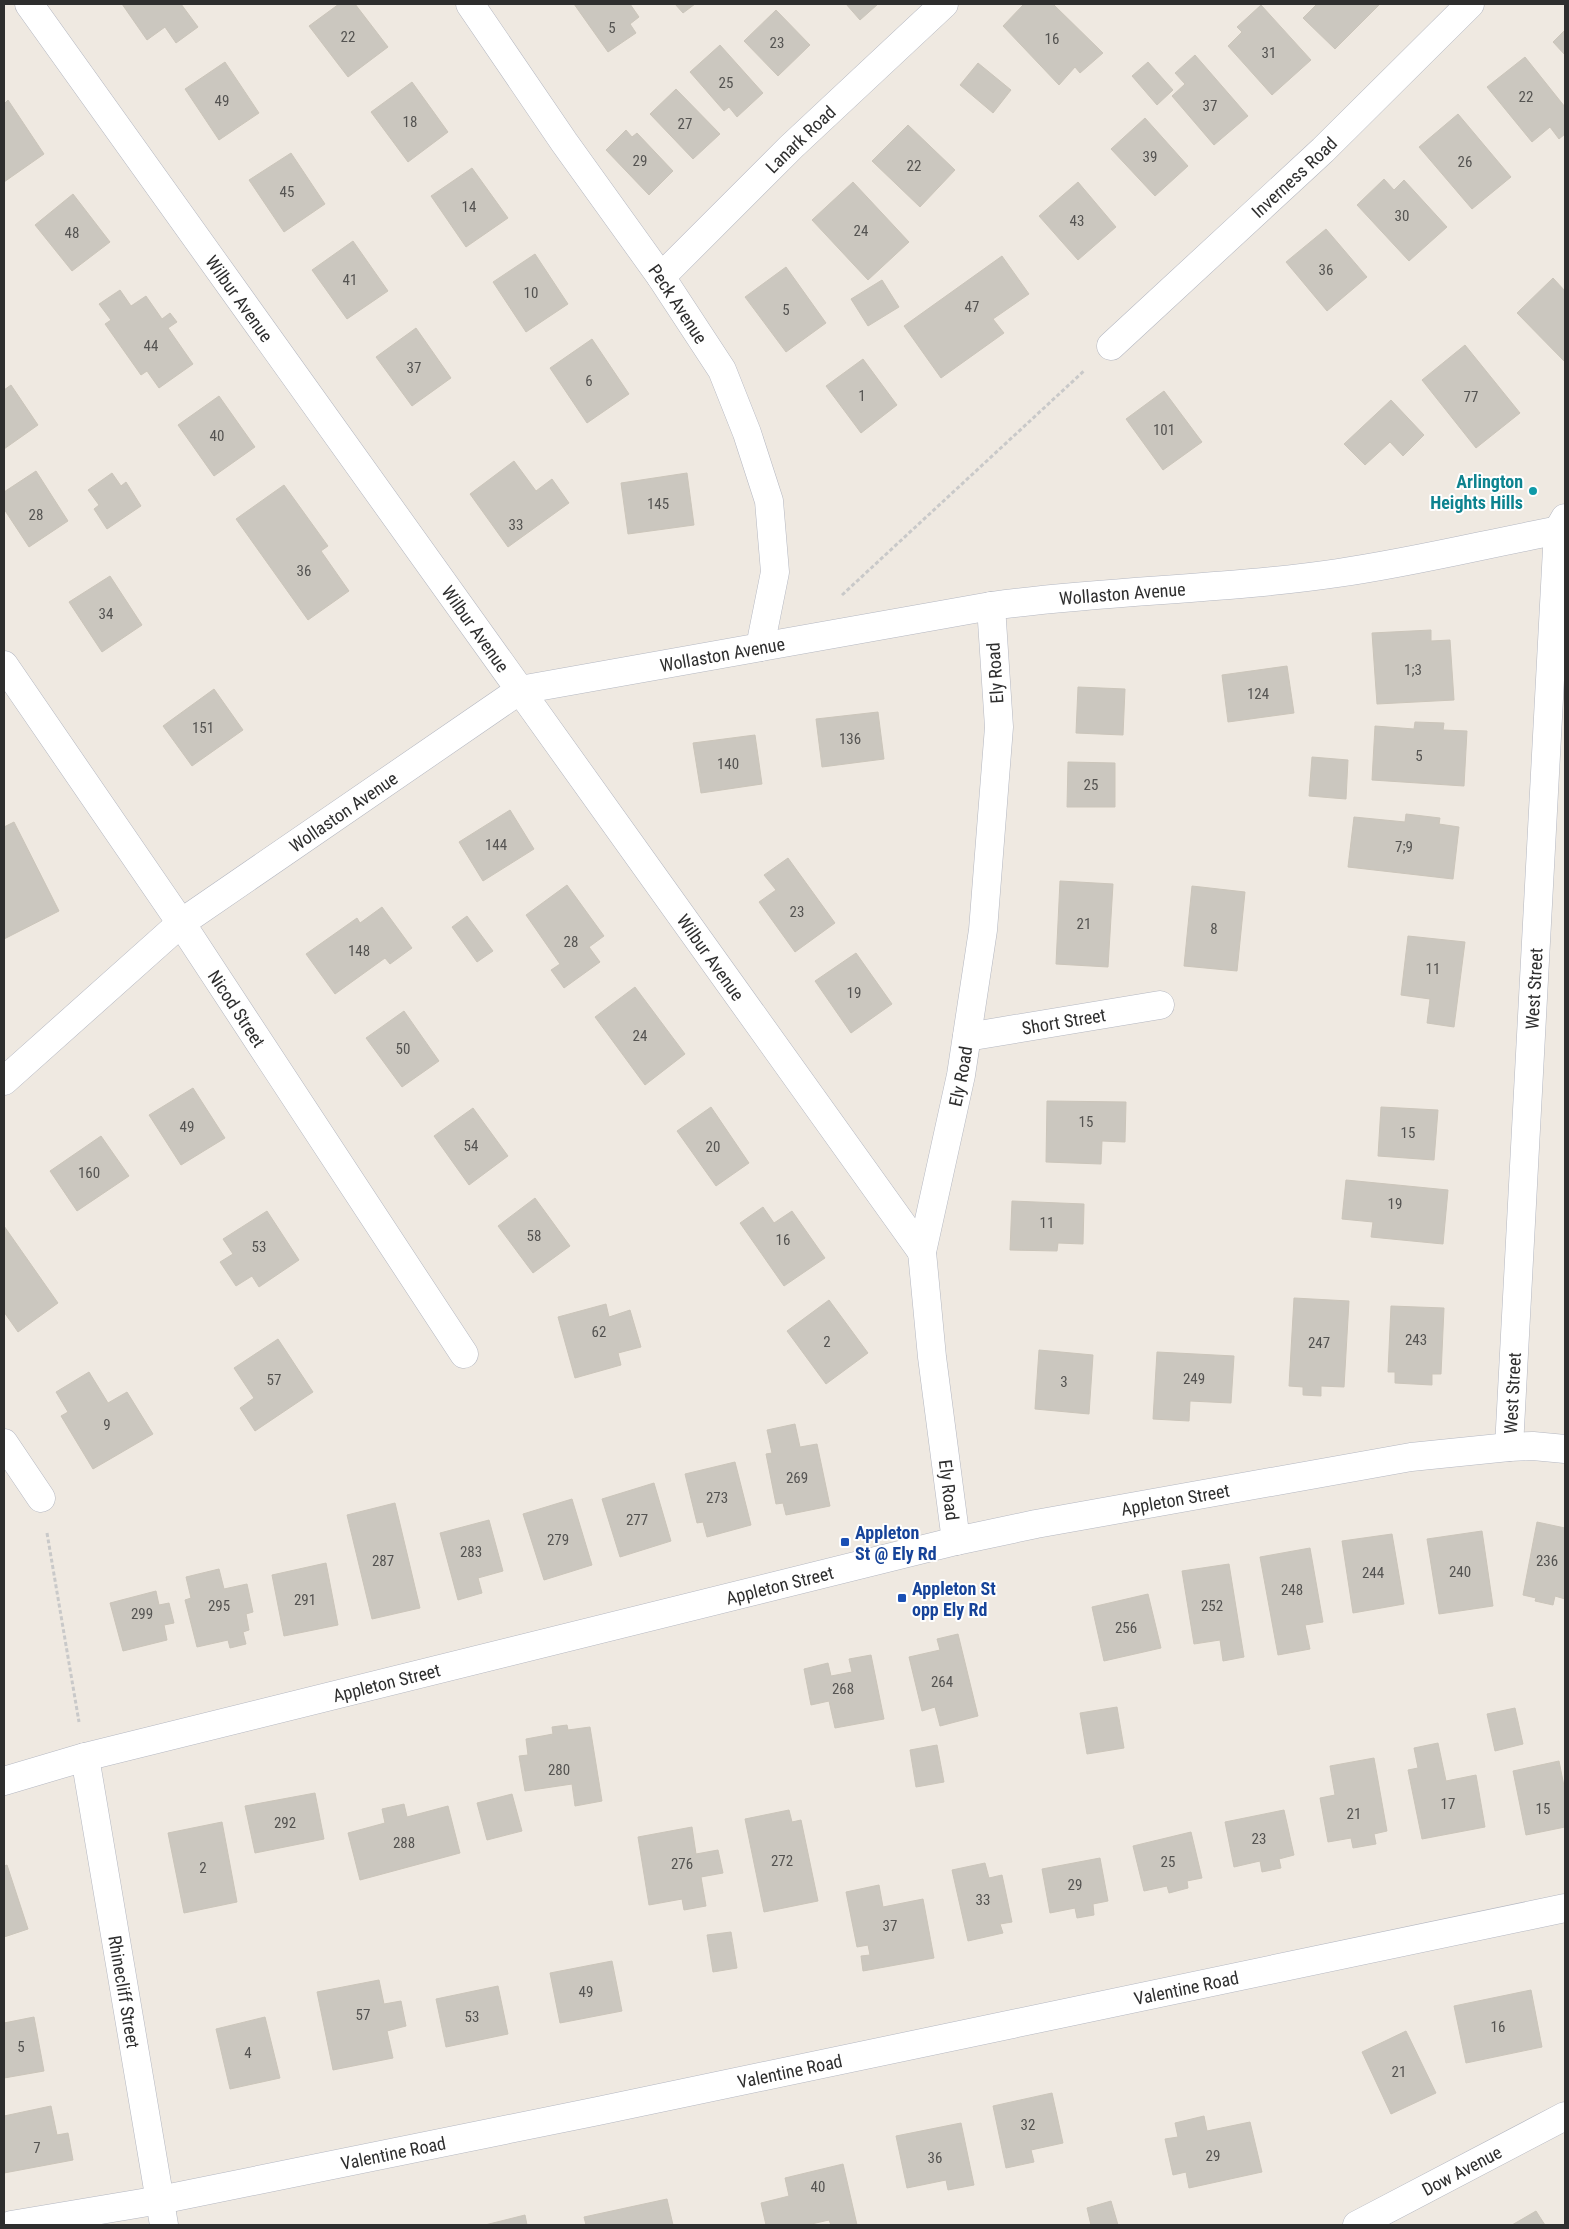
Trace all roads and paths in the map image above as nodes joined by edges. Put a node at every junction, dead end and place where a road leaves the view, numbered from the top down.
1 (28, 4) edge
2 (470, 4) edge
3 (944, 4) edge
4 (1470, 4) edge
5 (661, 278) junction
6 (1111, 346) joint
7 (1563, 526) edge
8 (836, 601) dead end
9 (991, 606) junction
10 (760, 647) junction
11 (4, 665) edge
12 (520, 690) junction
13 (181, 924) junction
14 (1160, 1005) dead end
15 (967, 1037) junction
16 (4, 1081) edge
17 (922, 1252) junction
18 (464, 1354) dead end
19 (4, 1443) edge
20 (1509, 1447) junction
21 (1565, 1449) edge
22 (40, 1498) joint
23 (956, 1541) junction
24 (85, 1757) junction
25 (4, 1780) edge
26 (1565, 1908) edge
27 (1565, 2116) edge
28 (162, 2212) edge
29 (11, 2225) edge
30 (1357, 2225) edge

1 - 12 street, Wilbur Avenue
2 - 5 street, Peck Avenue
3 - 5 street, Lanark Road
4 - 6 street, Inverness Road
5 - 10 street, Peck Avenue
6 - 8 path
7 - 9 street, Wollaston Avenue
7 - 20 street, West Street
9 - 10 street, Wollaston Avenue
9 - 15 street, Ely Road
10 - 12 street, Wollaston Avenue
11 - 13 street, Nicod Street
12 - 13 street, Wollaston Avenue
12 - 17 street, Wilbur Avenue
13 - 16 street, Wollaston Avenue
13 - 18 street, Nicod Street
14 - 15 street, Short Street
15 - 17 street, Ely Road
17 - 23 street, Ely Road
19 - 22 street
20 - 21 street, Appleton Street
20 - 23 street, Appleton Street
22 - 24 path
23 - 24 street, Appleton Street
24 - 25 street, Appleton Street
24 - 28 street, Rhinecliff Street
26 - 28 street, Valentine Road
27 - 30 street, Dow Avenue
28 - 29 street, Valentine Road

